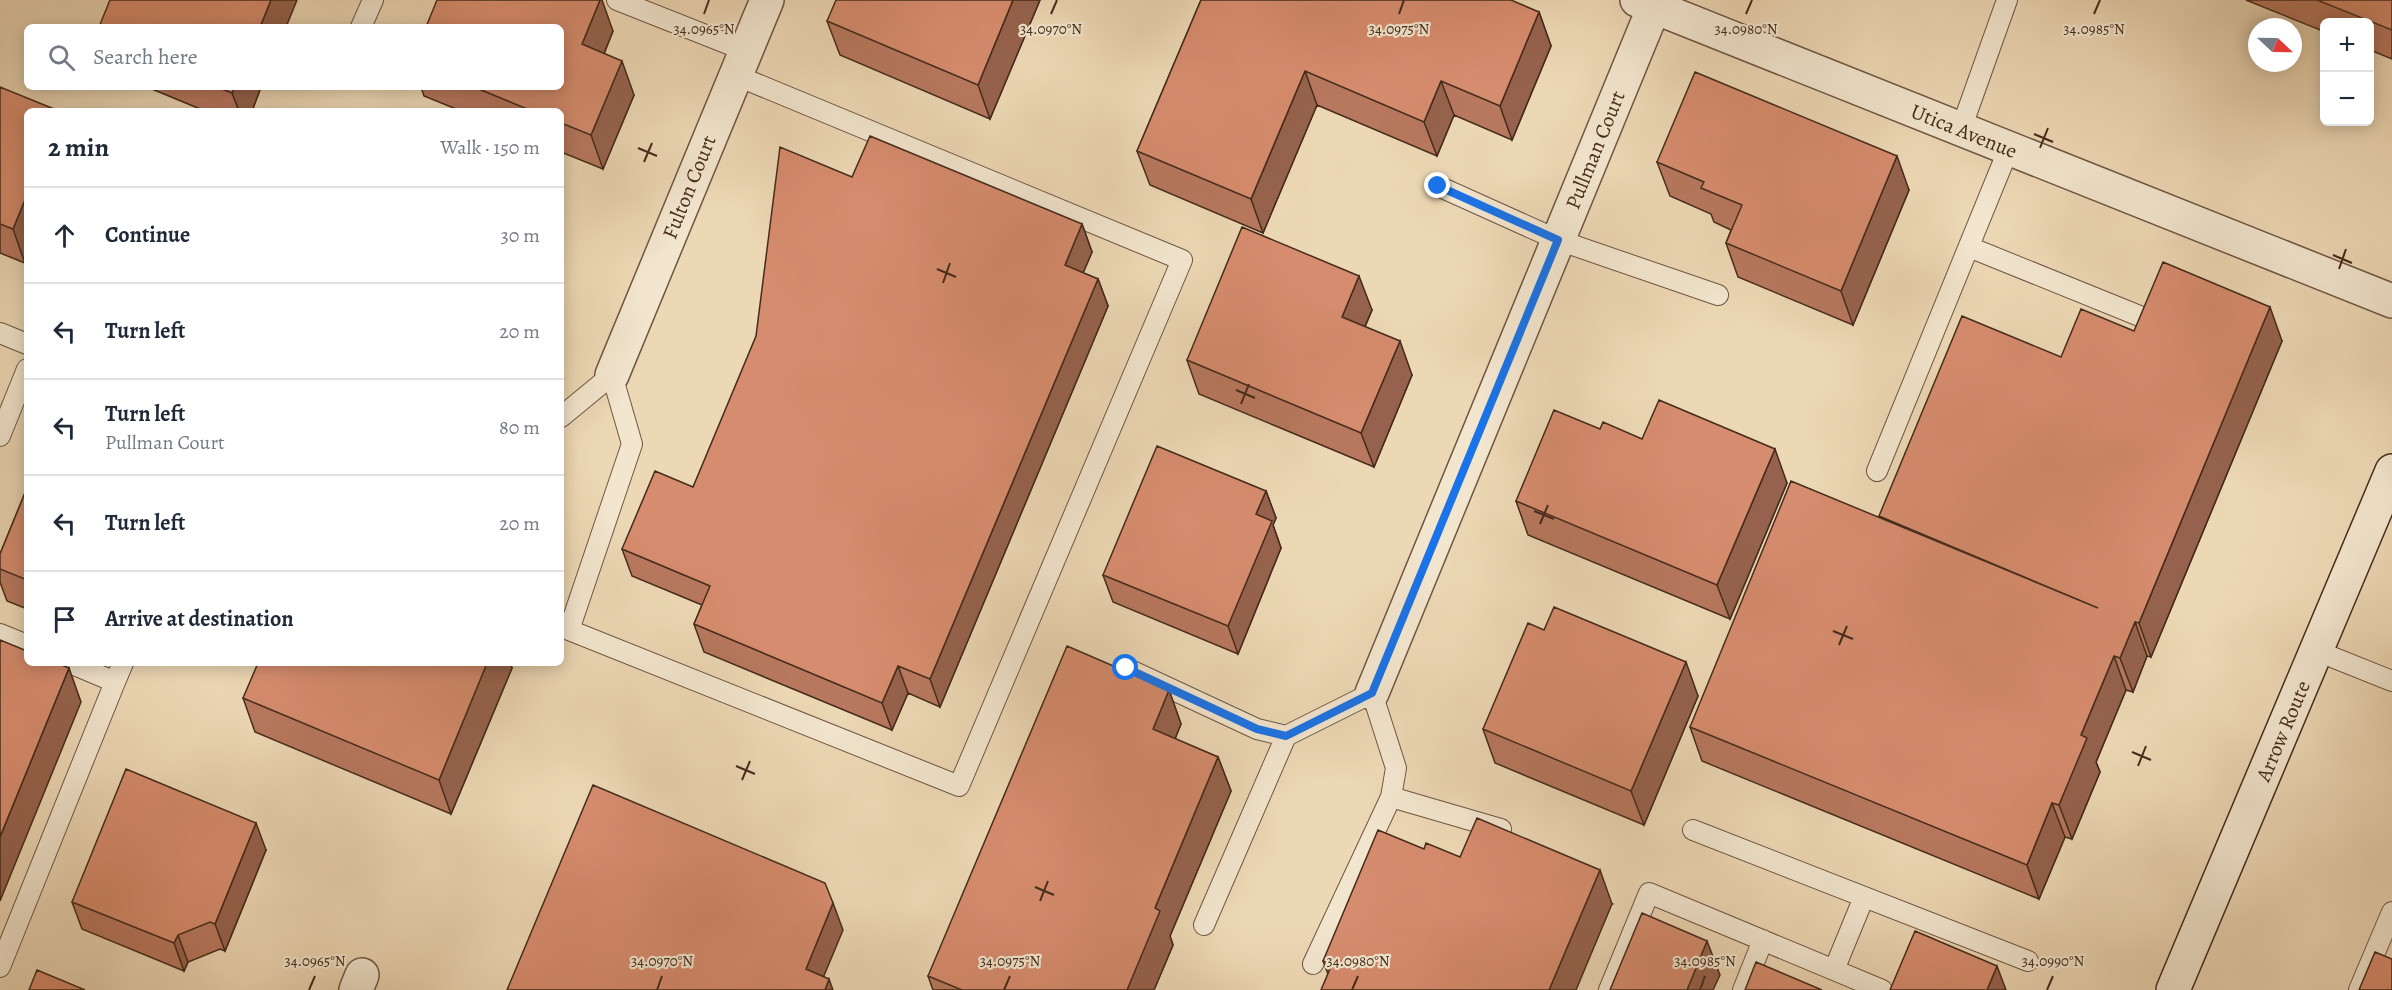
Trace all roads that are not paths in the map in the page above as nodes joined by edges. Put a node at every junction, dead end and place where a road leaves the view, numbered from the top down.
1 (373, 0) edge
2 (617, 0) edge
3 (766, 0) edge
4 (2007, 0) edge
5 (1649, 2) edge
6 (363, 24) edge
7 (741, 63) junction
8 (1960, 129) junction
9 (2009, 148) junction
10 (1438, 186) dead end
11 (1558, 240) junction
12 (1969, 247) junction
13 (1718, 295) dead end
14 (2392, 301) edge
15 (2142, 317) edge
16 (0, 333) edge
17 (24, 343) edge
18 (612, 375) junction
19 (24, 376) edge
20 (564, 415) edge
21 (0, 436) edge
22 (1877, 471) dead end
23 (2392, 471) edge
24 (0, 634) edge
25 (24, 644) edge
26 (2317, 651) junction
27 (77, 666) edge
28 (122, 666) edge
29 (1126, 668) dead end
30 (2392, 681) edge
31 (115, 682) junction
32 (1372, 693) junction
33 (1286, 736) junction
34 (1391, 797) junction
35 (1505, 830) edge
36 (1693, 830) dead end
37 (1864, 897) junction
38 (2392, 912) edge
39 (1204, 925) dead end
40 (1763, 940) junction
41 (2028, 961) dead end
42 (1313, 964) dead end
43 (0, 967) edge
44 (1834, 970) junction
45 (1609, 990) edge
46 (1743, 990) edge
47 (1882, 990) edge
48 (2173, 990) edge
49 (2359, 990) edge

1 - 6 lane
2 - 7 lane
3 - 7 street, Fulton Court
4 - 8 lane
5 - 8 street, Utica Avenue
5 - 11 street, Pullman Court
7 - 18 street, Fulton Court
7 - 18 lane
8 - 9 street, Utica Avenue
9 - 12 lane
9 - 14 street, Utica Avenue
10 - 11 lane
11 - 13 lane
11 - 32 street, Pullman Court
12 - 15 lane
12 - 22 lane
16 - 17 lane
18 - 20 lane
19 - 21 lane
23 - 26 street, Arrow Route
24 - 25 lane
26 - 30 lane
26 - 48 street, Arrow Route
27 - 31 lane
28 - 31 lane
29 - 33 lane
31 - 43 lane
32 - 33 lane
32 - 34 lane
33 - 39 lane
34 - 35 lane
34 - 42 lane
36 - 37 lane
37 - 41 lane
37 - 44 lane
38 - 49 lane
40 - 44 lane
40 - 45 lane
40 - 46 lane
44 - 47 lane

